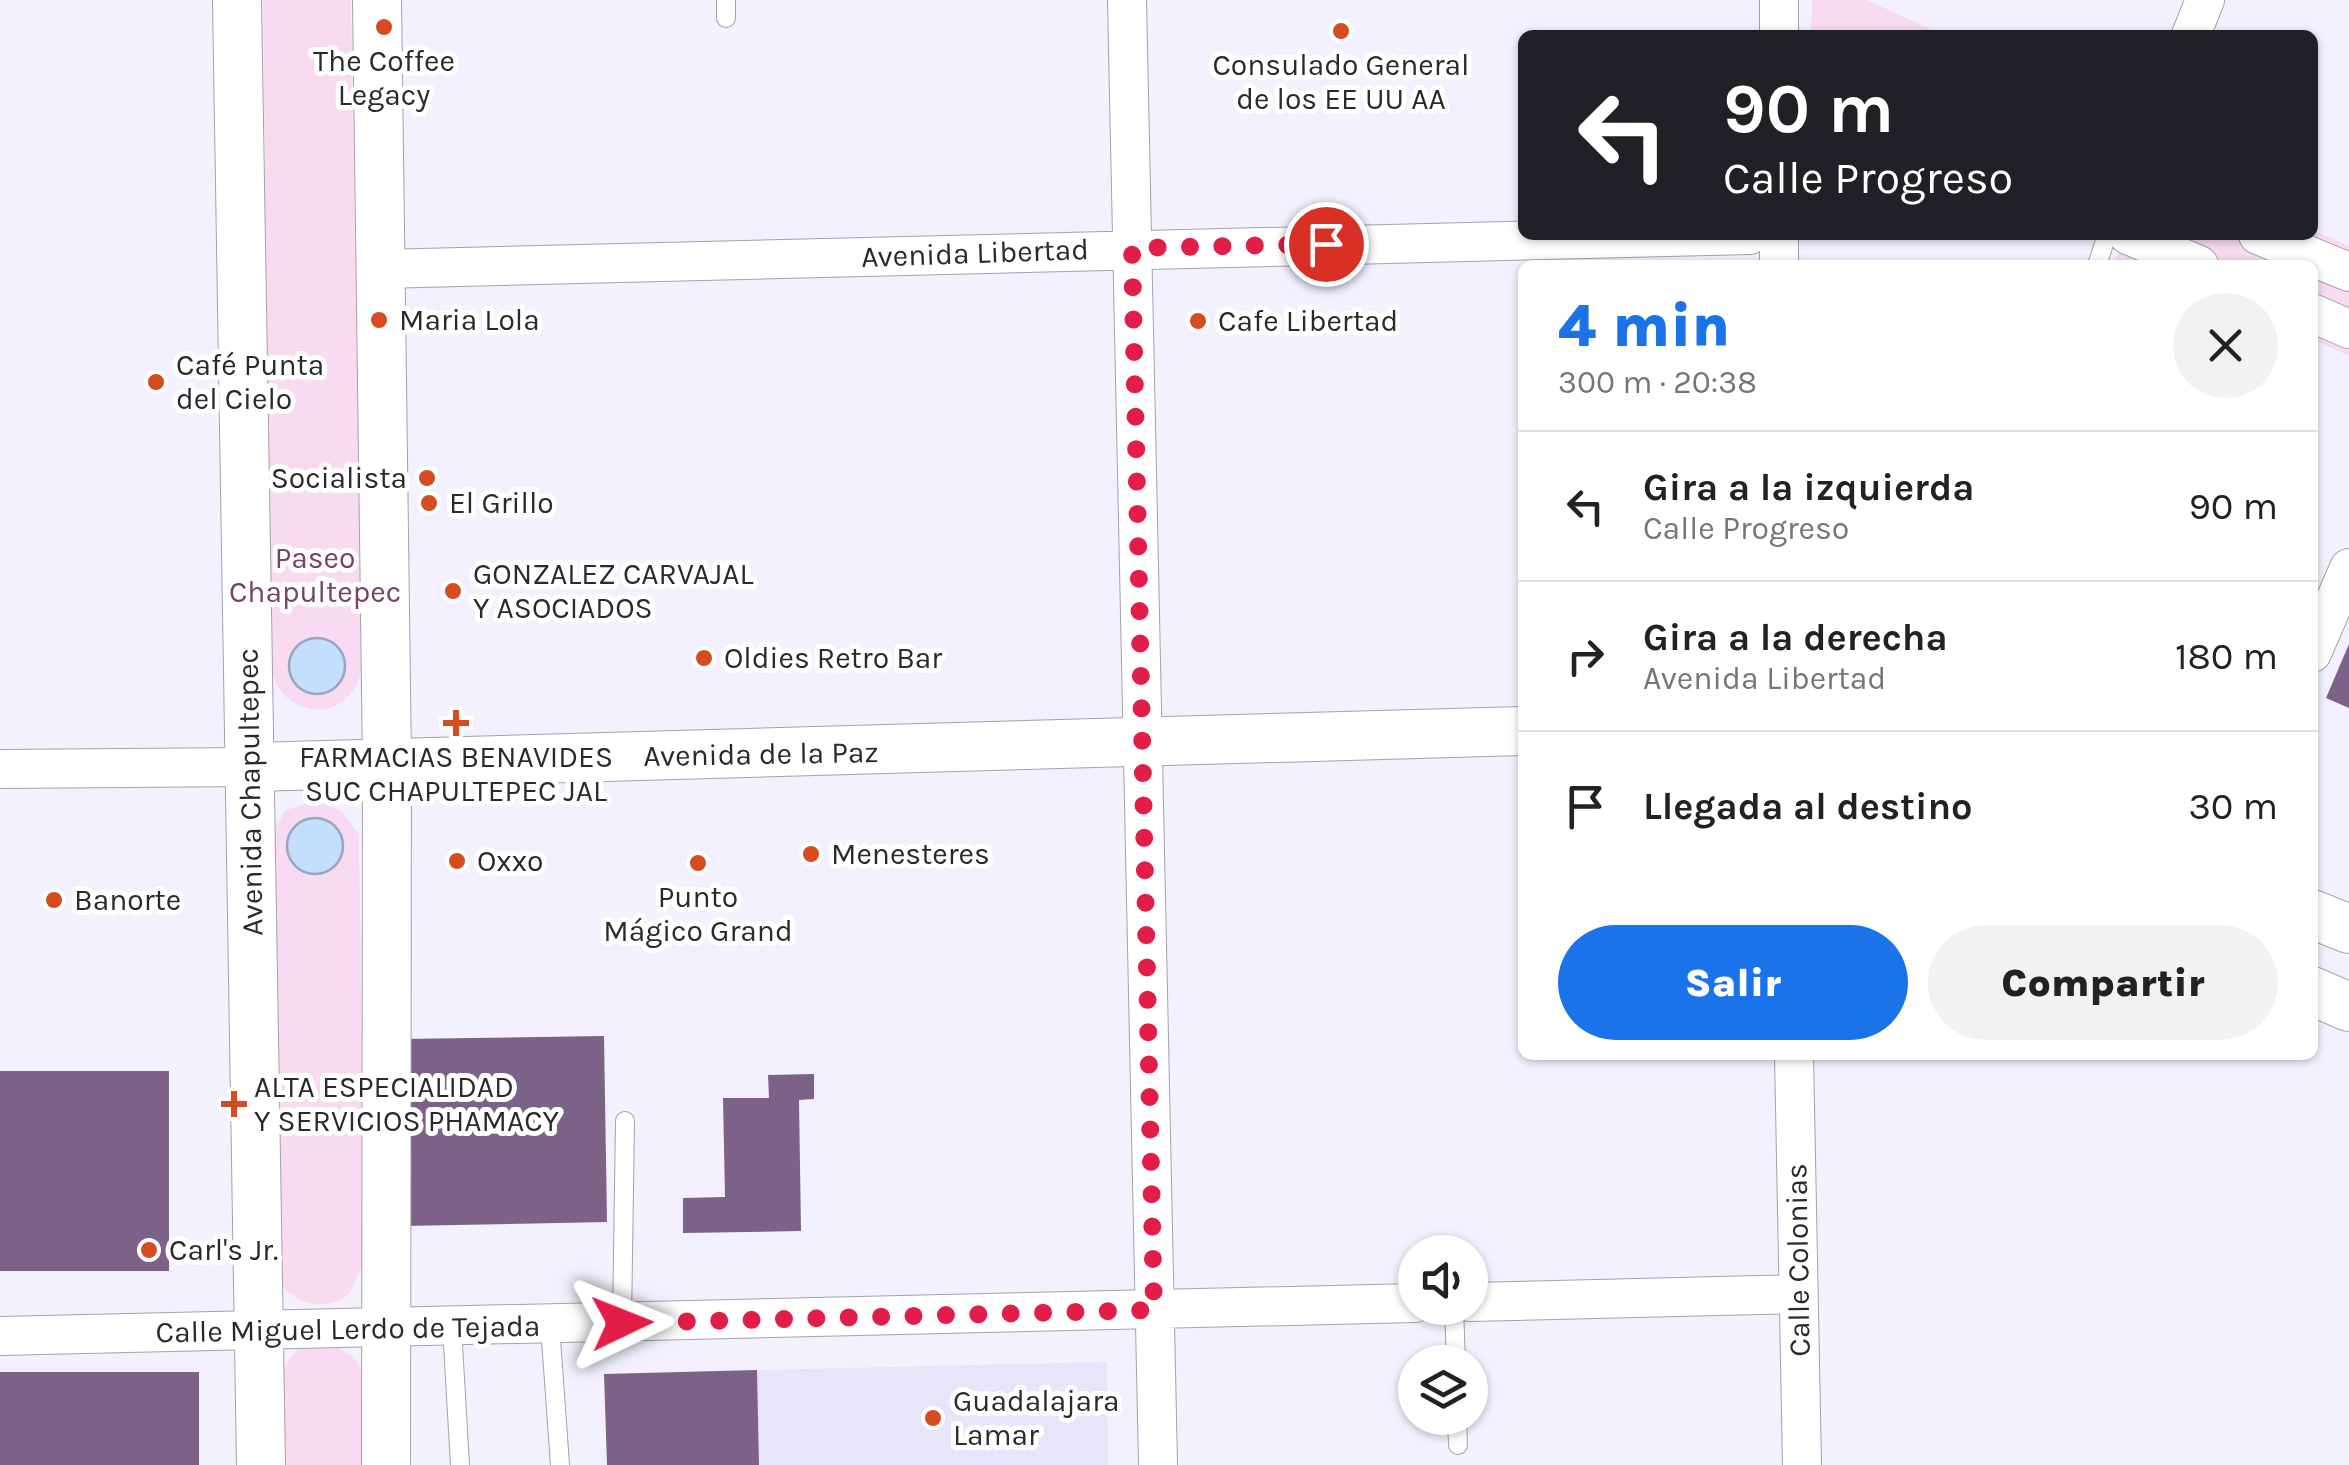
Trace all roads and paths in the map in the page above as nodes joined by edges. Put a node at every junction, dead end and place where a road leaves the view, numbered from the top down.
1 (237, 0) edge
2 (377, 0) edge
3 (1127, 0) edge
4 (1779, 0) edge
5 (2206, 0) edge
6 (1779, 30) edge
7 (2193, 30) edge
8 (1518, 240) edge
9 (2140, 240) edge
10 (2270, 240) edge
11 (1132, 248) junction
12 (2187, 260) edge
13 (381, 269) junction
14 (2349, 272) edge
15 (2318, 316) edge
16 (2349, 329) edge
17 (2349, 568) edge
18 (2318, 639) edge
19 (1518, 731) edge
20 (1142, 744) junction
21 (387, 764) junction
22 (250, 767) junction
23 (0, 770) edge
24 (2318, 916) edge
25 (2349, 929) edge
26 (2318, 993) edge
27 (2349, 1007) edge
28 (1794, 1060) edge
29 (625, 1121) dead end
30 (1798, 1294) junction
31 (1488, 1302) edge
32 (1398, 1303) edge
33 (1154, 1310) junction
34 (622, 1323) junction
35 (550, 1325) junction
36 (452, 1327) junction
37 (383, 1329) junction
38 (259, 1331) junction
39 (0, 1336) edge
40 (1458, 1435) edge
41 (1458, 1446) dead end
42 (261, 1465) edge
43 (386, 1465) edge
44 (460, 1465) edge
45 (560, 1465) edge
46 (1158, 1465) edge
47 (1802, 1465) edge

1 - 22 street, Avenida Chapultepec
2 - 13 street
3 - 11 street
4 - 6 street
5 - 7 street
8 - 11 street, Avenida Libertad
9 - 12 street
10 - 14 street
11 - 13 street, Avenida Libertad
11 - 20 street
13 - 21 street
15 - 16 street
17 - 18 street
19 - 20 street, Avenida de la Paz
20 - 21 street, Avenida de la Paz
20 - 33 street
21 - 22 street, Avenida de la Paz
21 - 37 street
22 - 23 street, Avenida de la Paz
22 - 38 street, Avenida Chapultepec
24 - 25 street
26 - 27 street
28 - 30 street, Calle Colonias
29 - 34 lane
30 - 31 street
30 - 47 street, Calle Colonias
32 - 33 street, Calle Miguel Lerdo de Tejada
33 - 34 street, Calle Miguel Lerdo de Tejada
33 - 46 street
34 - 35 street, Calle Miguel Lerdo de Tejada
35 - 36 street, Calle Miguel Lerdo de Tejada
35 - 45 lane
36 - 37 street, Calle Miguel Lerdo de Tejada
36 - 44 lane
37 - 38 street, Calle Miguel Lerdo de Tejada
37 - 43 street
38 - 39 street, Calle Miguel Lerdo de Tejada
38 - 42 street, Avenida Chapultepec
40 - 41 lane

